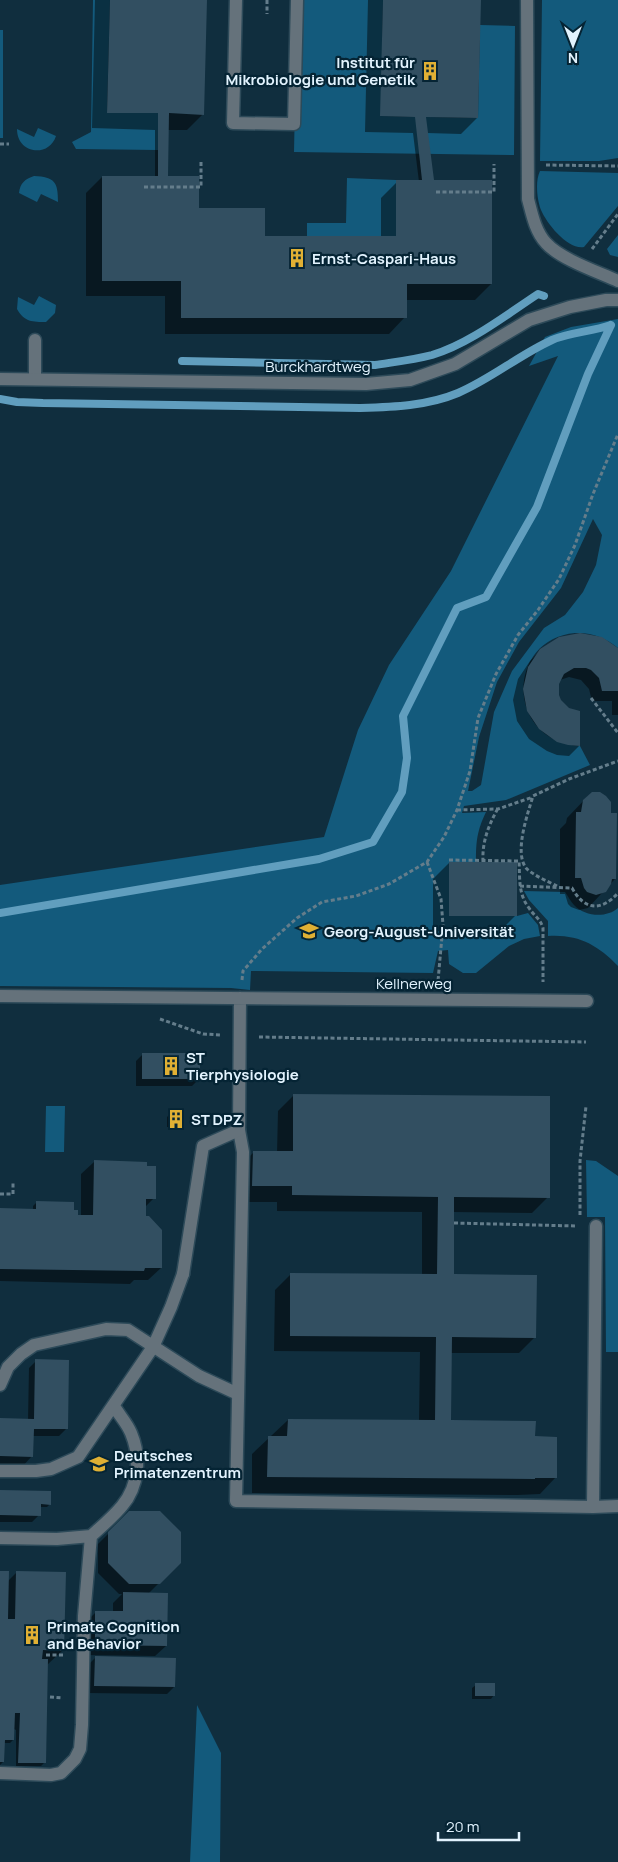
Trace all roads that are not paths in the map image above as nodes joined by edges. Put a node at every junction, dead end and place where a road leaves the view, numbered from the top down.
1 (236, 0) edge
2 (297, 0) edge
3 (527, 0) edge
4 (618, 281) edge
5 (618, 300) edge
6 (36, 340) dead end
7 (0, 379) edge
8 (35, 380) junction
9 (0, 996) edge
10 (240, 998) junction
11 (587, 1001) dead end
12 (238, 1130) junction
13 (596, 1226) dead end
14 (152, 1347) junction
15 (0, 1385) edge
16 (238, 1394) junction
17 (114, 1406) junction
18 (0, 1471) edge
19 (618, 1506) edge
20 (593, 1507) junction
21 (91, 1536) junction
22 (0, 1538) edge
23 (0, 1773) edge

1 - 2 street
3 - 4 street
5 - 8 street, Burckhardtweg
6 - 8 street
7 - 8 street, Burckhardtweg
9 - 10 street, Kellnerweg
10 - 11 street, Kellnerweg
10 - 12 street
12 - 14 street
12 - 16 street
13 - 20 street
14 - 15 street
14 - 16 street
14 - 17 street
16 - 20 street
17 - 18 street
17 - 21 street
19 - 20 street
21 - 22 street
21 - 23 street

